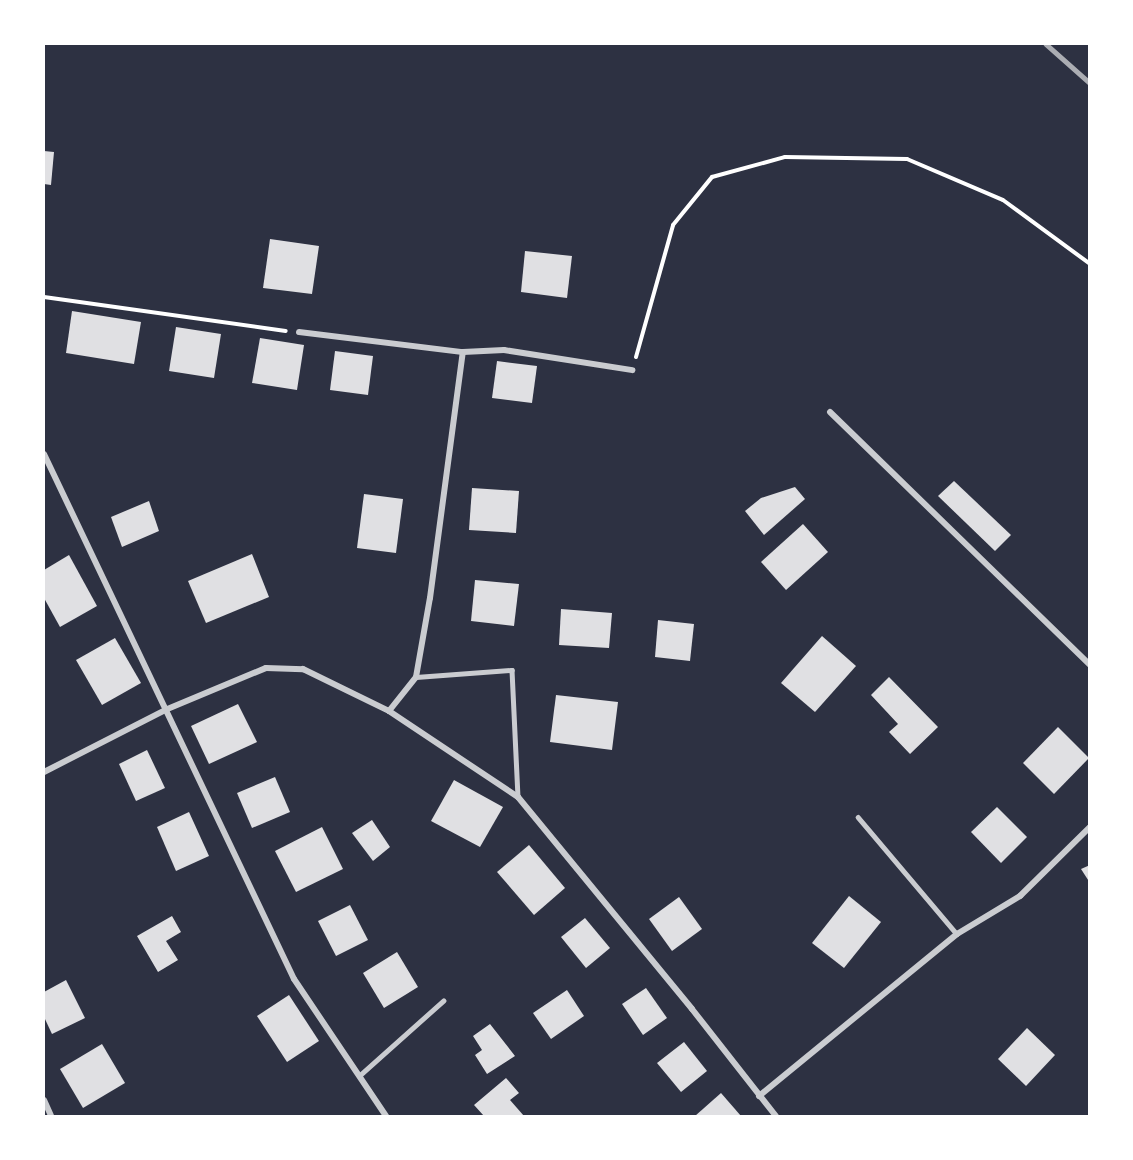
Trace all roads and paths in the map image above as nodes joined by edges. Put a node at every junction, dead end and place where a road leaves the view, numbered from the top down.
1 (1089, 264) edge
2 (44, 297) edge
3 (299, 332) joint
4 (463, 352) junction
5 (632, 370) joint
6 (830, 412) dead end
7 (44, 454) edge
8 (1089, 664) edge
9 (416, 677) junction
10 (165, 710) junction
11 (388, 711) junction
12 (44, 772) edge
13 (518, 797) junction
14 (858, 817) dead end
15 (1089, 827) edge
16 (957, 933) junction
17 (443, 1001) dead end
18 (359, 1076) junction
19 (759, 1096) junction
20 (44, 1100) edge
21 (51, 1116) edge
22 (386, 1116) edge
23 (776, 1116) edge

1 - 5 path
2 - 3 path
3 - 4 street
4 - 5 street
4 - 9 street
6 - 8 street
7 - 10 street
9 - 11 street
9 - 13 lane
10 - 11 street
10 - 12 street
10 - 18 street
11 - 13 street
13 - 19 street
14 - 16 lane
15 - 16 street
16 - 19 street
17 - 18 lane
18 - 22 street
19 - 23 street
20 - 21 street

